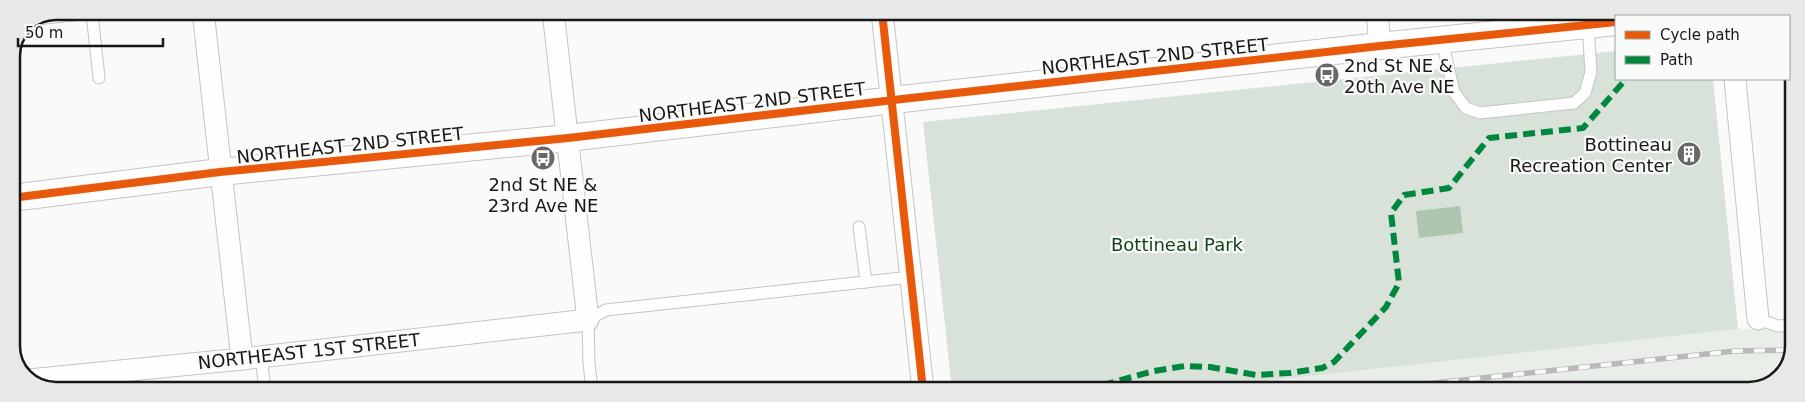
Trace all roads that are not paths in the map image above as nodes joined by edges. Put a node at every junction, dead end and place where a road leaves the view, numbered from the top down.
1 (93, 20) edge
2 (204, 20) edge
3 (554, 20) edge
4 (883, 20) edge
5 (1378, 20) edge
6 (1615, 22) edge
7 (1588, 25) junction
8 (1442, 40) junction
9 (1380, 46) junction
10 (99, 78) dead end
11 (1735, 80) edge
12 (891, 101) junction
13 (568, 138) junction
14 (220, 172) junction
15 (20, 197) edge
16 (859, 227) dead end
17 (911, 277) junction
18 (866, 282) junction
19 (1758, 319) joint
20 (588, 320) junction
21 (1785, 326) edge
22 (252, 358) junction
23 (42, 379) edge
24 (262, 382) edge
25 (591, 382) edge
26 (922, 382) edge

1 - 10 lane
2 - 14 street
3 - 13 street
4 - 12 street
5 - 9 street
6 - 7 street, NORTHEAST 2ND STREET
7 - 8 street, NORTHEAST 2ND STREET
7 - 8 lane
8 - 9 street, NORTHEAST 2ND STREET
9 - 12 street, NORTHEAST 2ND STREET
11 - 19 street
12 - 13 street, NORTHEAST 2ND STREET
12 - 17 street
13 - 14 street, NORTHEAST 2ND STREET
13 - 20 street
14 - 15 street, NORTHEAST 2ND STREET
14 - 22 street
16 - 18 lane
17 - 18 lane
17 - 26 street
18 - 20 lane
19 - 21 lane
20 - 22 street, NORTHEAST 1ST STREET
20 - 25 lane
22 - 23 street, NORTHEAST 1ST STREET
22 - 24 lane

